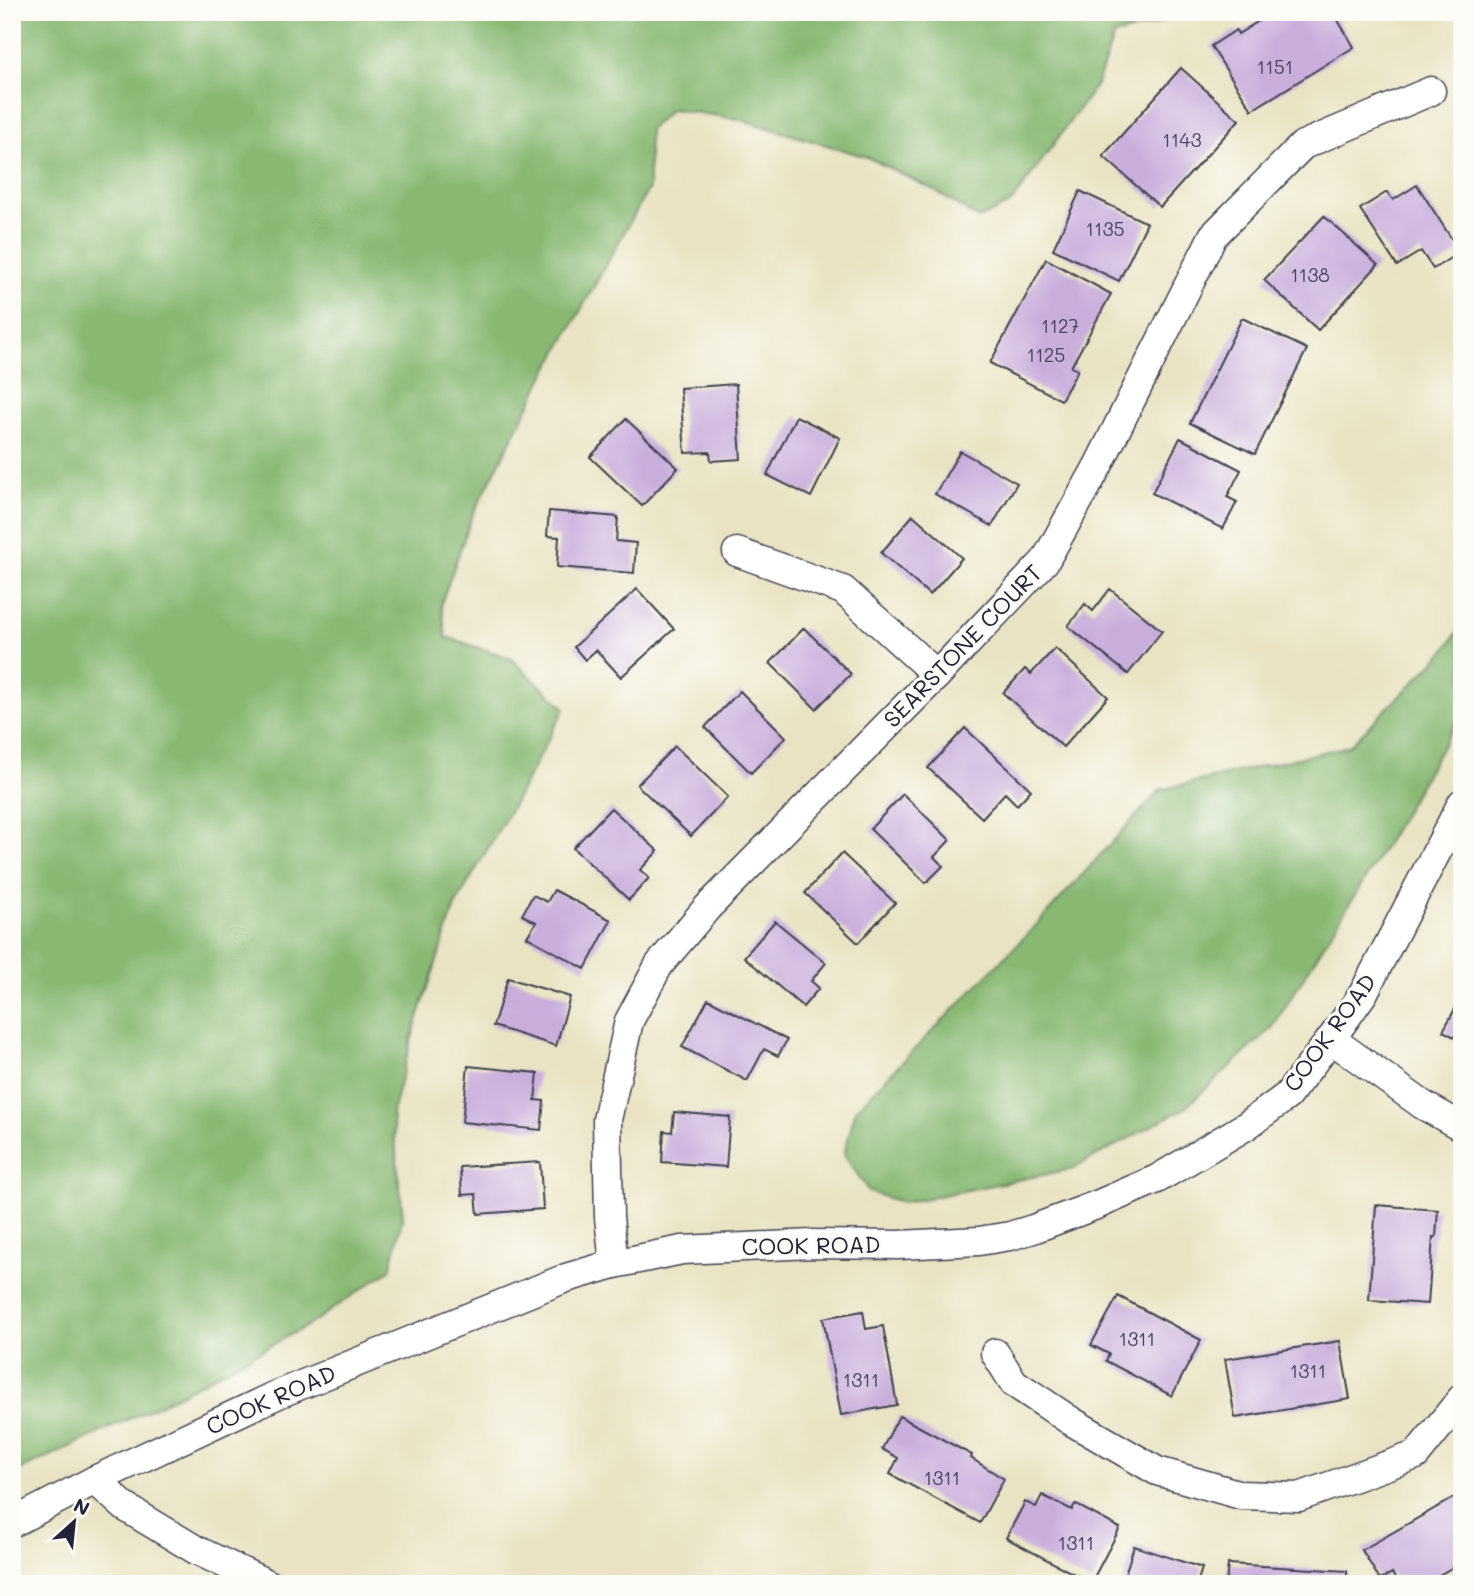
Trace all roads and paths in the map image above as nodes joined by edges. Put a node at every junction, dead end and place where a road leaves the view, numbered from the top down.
1 (1431, 91) dead end
2 (737, 552) dead end
3 (937, 676) junction
4 (1462, 803) edge
5 (1331, 1039) junction
6 (1462, 1127) edge
7 (614, 1264) junction
8 (995, 1353) dead end
9 (1462, 1398) edge
10 (95, 1480) junction
11 (12, 1523) edge
12 (268, 1584) edge

1 - 3 street, SEARSTONE COURT
2 - 3 street
3 - 7 street, SEARSTONE COURT
4 - 5 street, COOK ROAD
5 - 6 street
5 - 7 street, COOK ROAD
7 - 10 street, COOK ROAD
8 - 9 street
10 - 11 street, COOK ROAD
10 - 12 street

